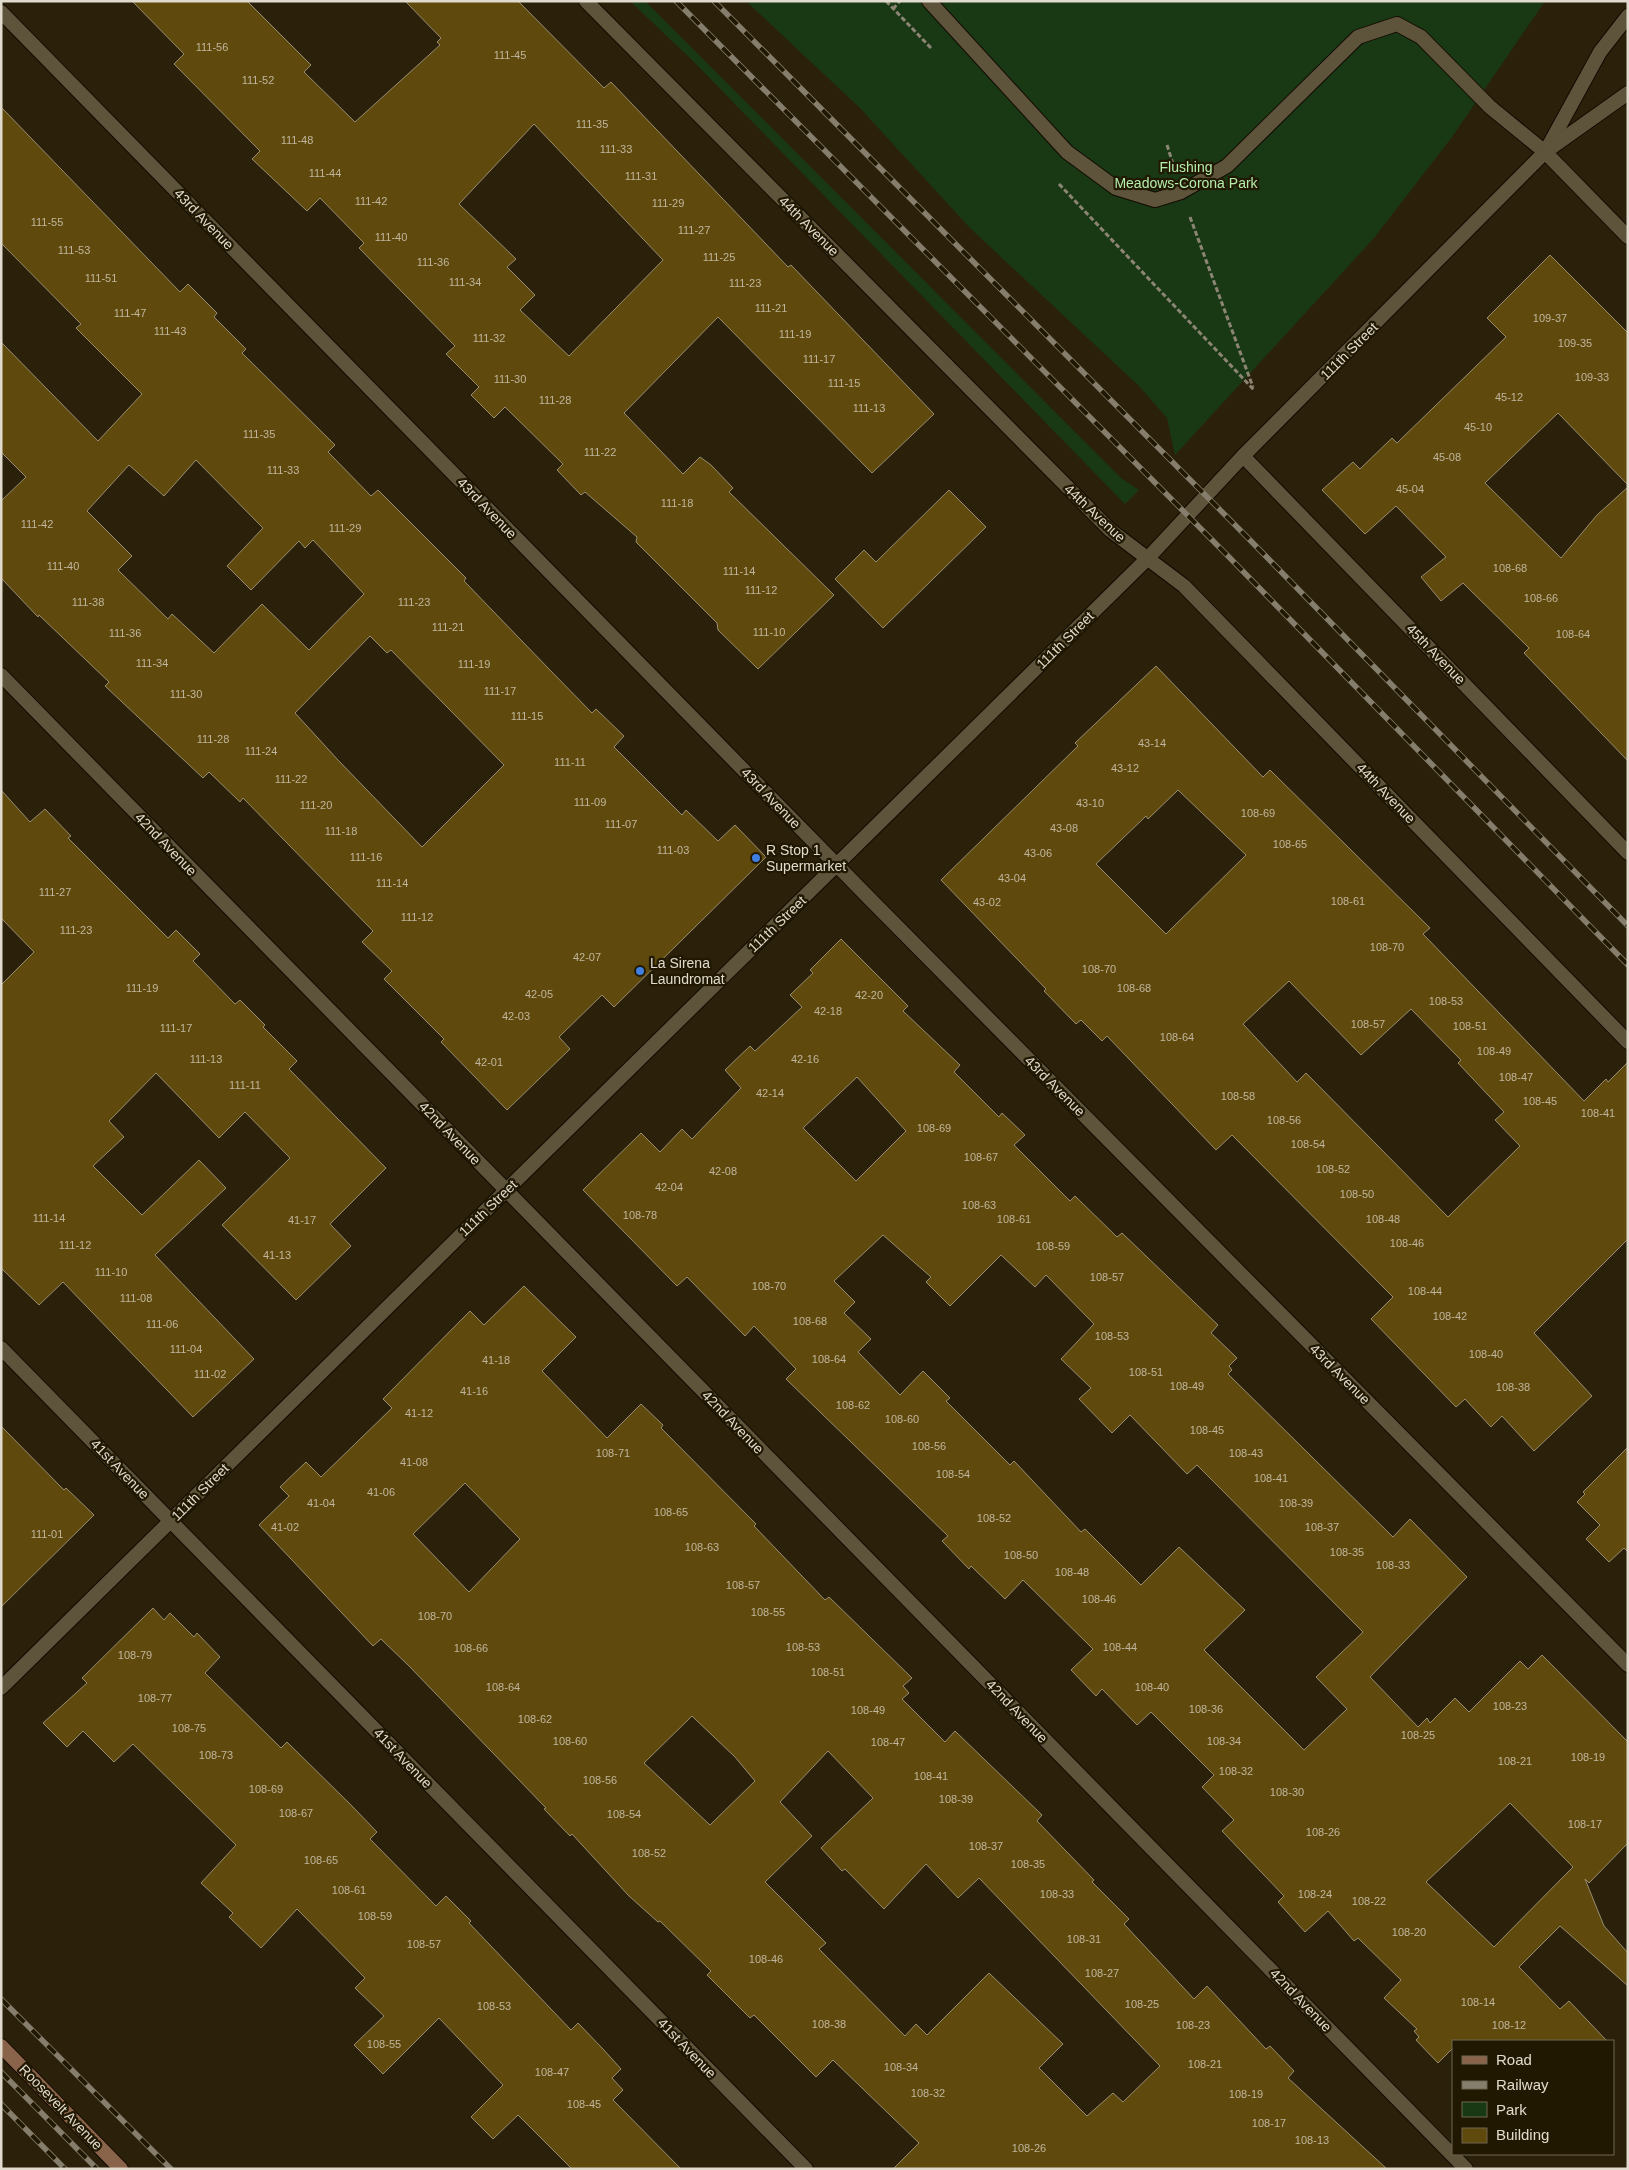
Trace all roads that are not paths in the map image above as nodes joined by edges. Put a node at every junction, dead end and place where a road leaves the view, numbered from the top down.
1 (586, 1) edge
2 (929, 1) edge
3 (1, 12) edge
4 (1628, 16) edge
5 (1628, 93) edge
6 (1545, 152) junction
7 (1628, 237) edge
8 (1243, 456) junction
9 (1148, 558) junction
10 (1, 675) edge
11 (1628, 853) edge
12 (837, 865) junction
13 (1628, 1042) edge
14 (506, 1190) junction
15 (1, 1348) edge
16 (171, 1521) junction
17 (1628, 1665) edge
18 (1, 1688) edge
19 (1, 2046) edge
20 (1452, 2155) edge
21 (1452, 2155) edge
22 (121, 2169) edge
23 (806, 2169) edge
24 (1466, 2169) edge

1 - 9 street, 44th Avenue
2 - 6 street
3 - 12 street, 43rd Avenue
4 - 6 street, 111th Street
5 - 6 street, 111th Street
6 - 7 street
6 - 8 street, 111th Street
8 - 9 street, 111th Street
8 - 11 street, 45th Avenue
9 - 12 street, 111th Street
9 - 13 street, 44th Avenue
10 - 14 street, 42nd Avenue
12 - 14 street, 111th Street
12 - 17 street, 43rd Avenue
14 - 16 street, 111th Street
14 - 20 street, 42nd Avenue
15 - 16 street, 41st Avenue
16 - 18 street, 111th Street
16 - 23 street, 41st Avenue
19 - 22 main road, Roosevelt Avenue
21 - 24 street, 42nd Avenue

